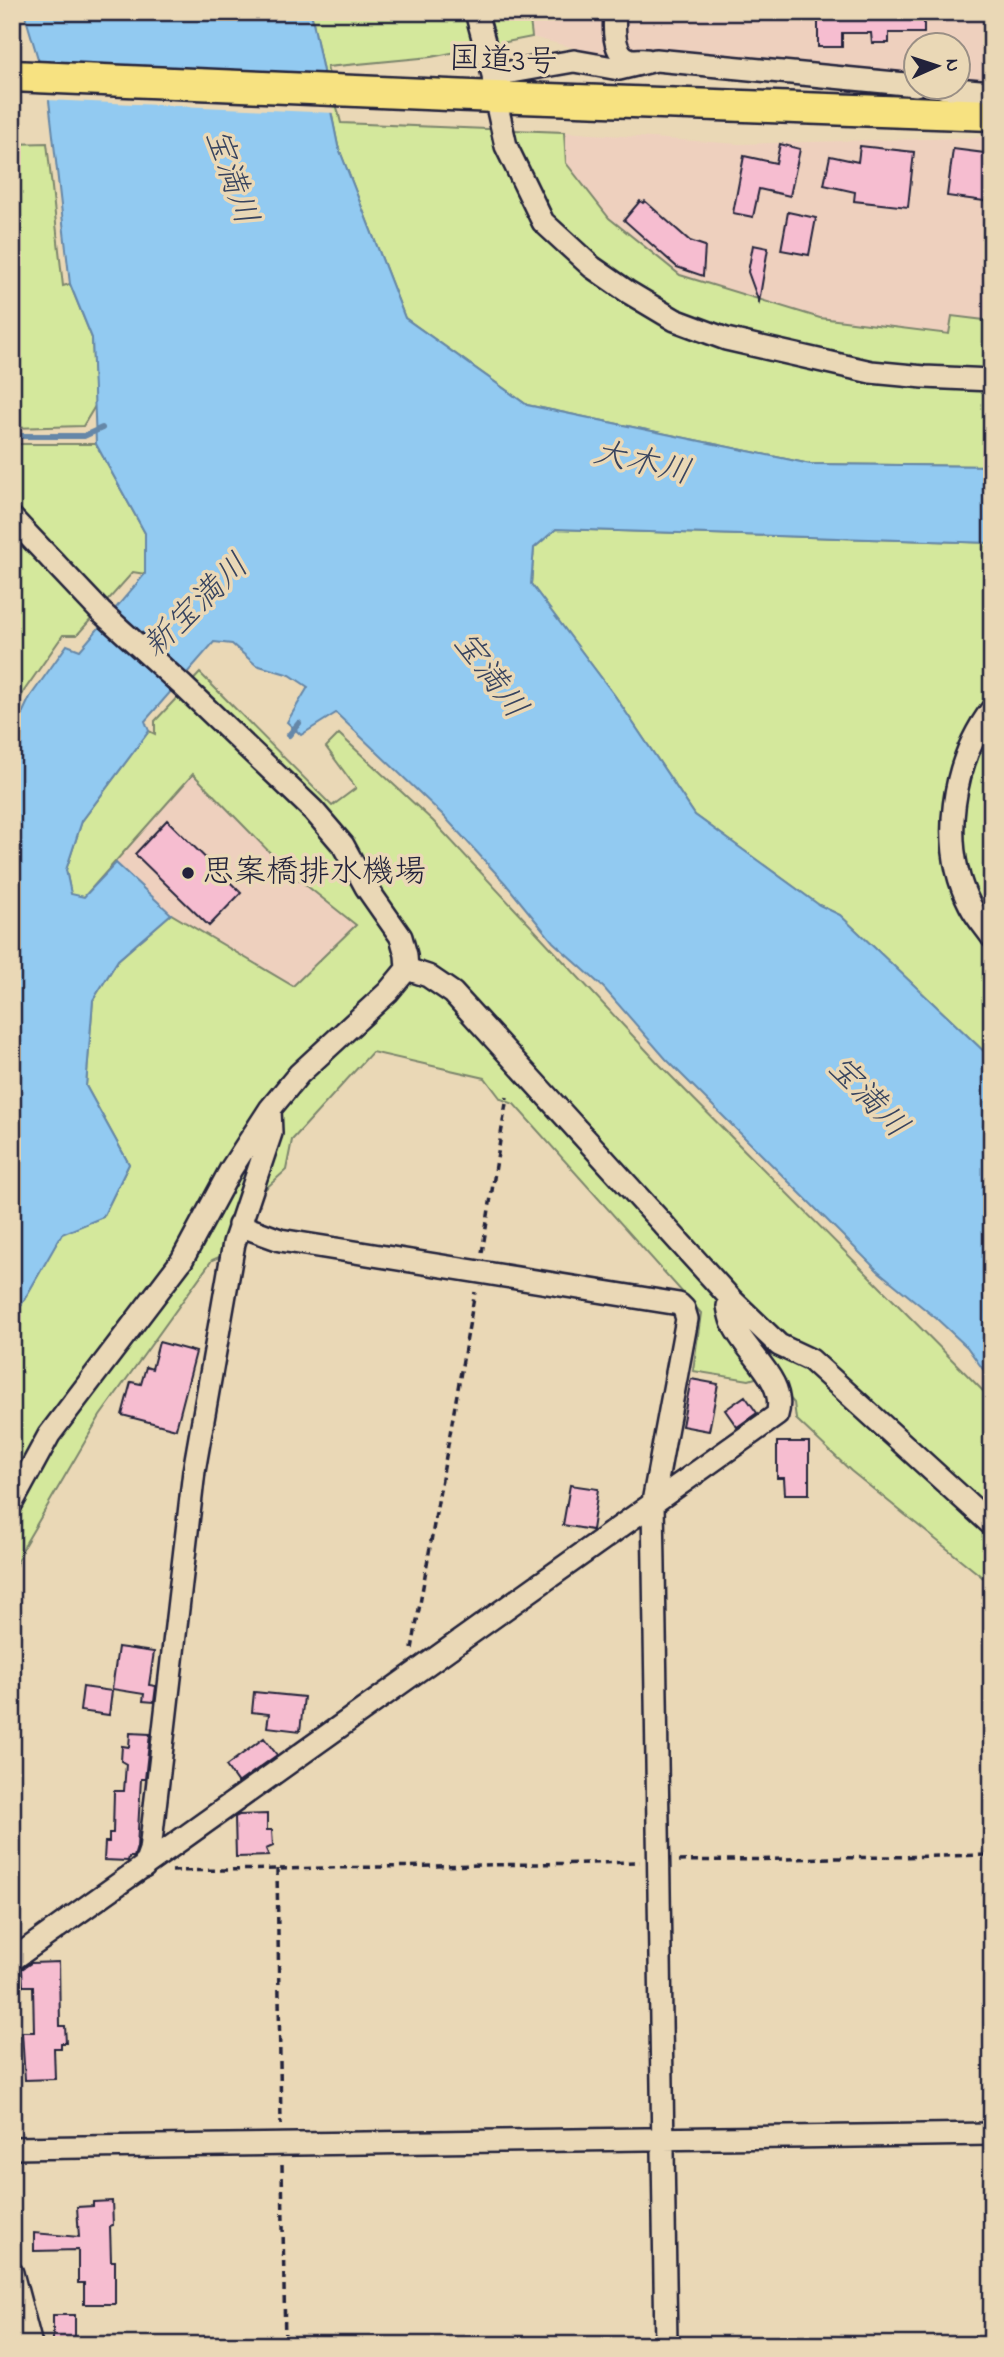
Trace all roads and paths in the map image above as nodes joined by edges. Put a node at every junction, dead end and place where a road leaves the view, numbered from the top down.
1 (476, 12) edge
2 (615, 12) edge
3 (656, 60) junction
4 (12, 76) edge
5 (902, 84) edge
6 (489, 89) junction
7 (972, 90) edge
8 (992, 92) edge
9 (992, 115) edge
10 (992, 380) edge
11 (12, 518) edge
12 (992, 709) edge
13 (992, 937) edge
14 (407, 969) junction
15 (508, 1097) dead end
16 (270, 1109) junction
17 (239, 1225) junction
18 (479, 1272) junction
19 (732, 1300) junction
20 (653, 1502) junction
21 (12, 1503) edge
22 (992, 1525) edge
23 (407, 1679) junction
24 (992, 1854) edge
25 (659, 1861) junction
26 (144, 1867) junction
27 (277, 1869) junction
28 (12, 1960) edge
29 (992, 2134) edge
30 (663, 2140) junction
31 (281, 2145) junction
32 (12, 2148) edge
33 (12, 2273) edge
34 (17, 2309) edge
35 (31, 2345) edge
36 (285, 2345) edge
37 (666, 2345) edge

1 - 6 street
2 - 3 street
3 - 5 street
3 - 6 street
4 - 6 highway, 国道3号
6 - 9 highway, 国道3号
6 - 10 street
7 - 8 street
11 - 14 street
12 - 13 street
14 - 16 street
14 - 19 street
15 - 18 path
16 - 17 street
16 - 21 street
17 - 18 street
17 - 26 street
18 - 20 street
18 - 23 path
19 - 20 street
19 - 22 street
20 - 23 street
20 - 25 street
23 - 26 street
24 - 25 path
25 - 27 path
25 - 30 street
26 - 27 path
26 - 28 street
27 - 31 path
29 - 30 street
30 - 31 street
30 - 37 street
31 - 32 street
31 - 36 path
33 - 34 street
34 - 35 street

